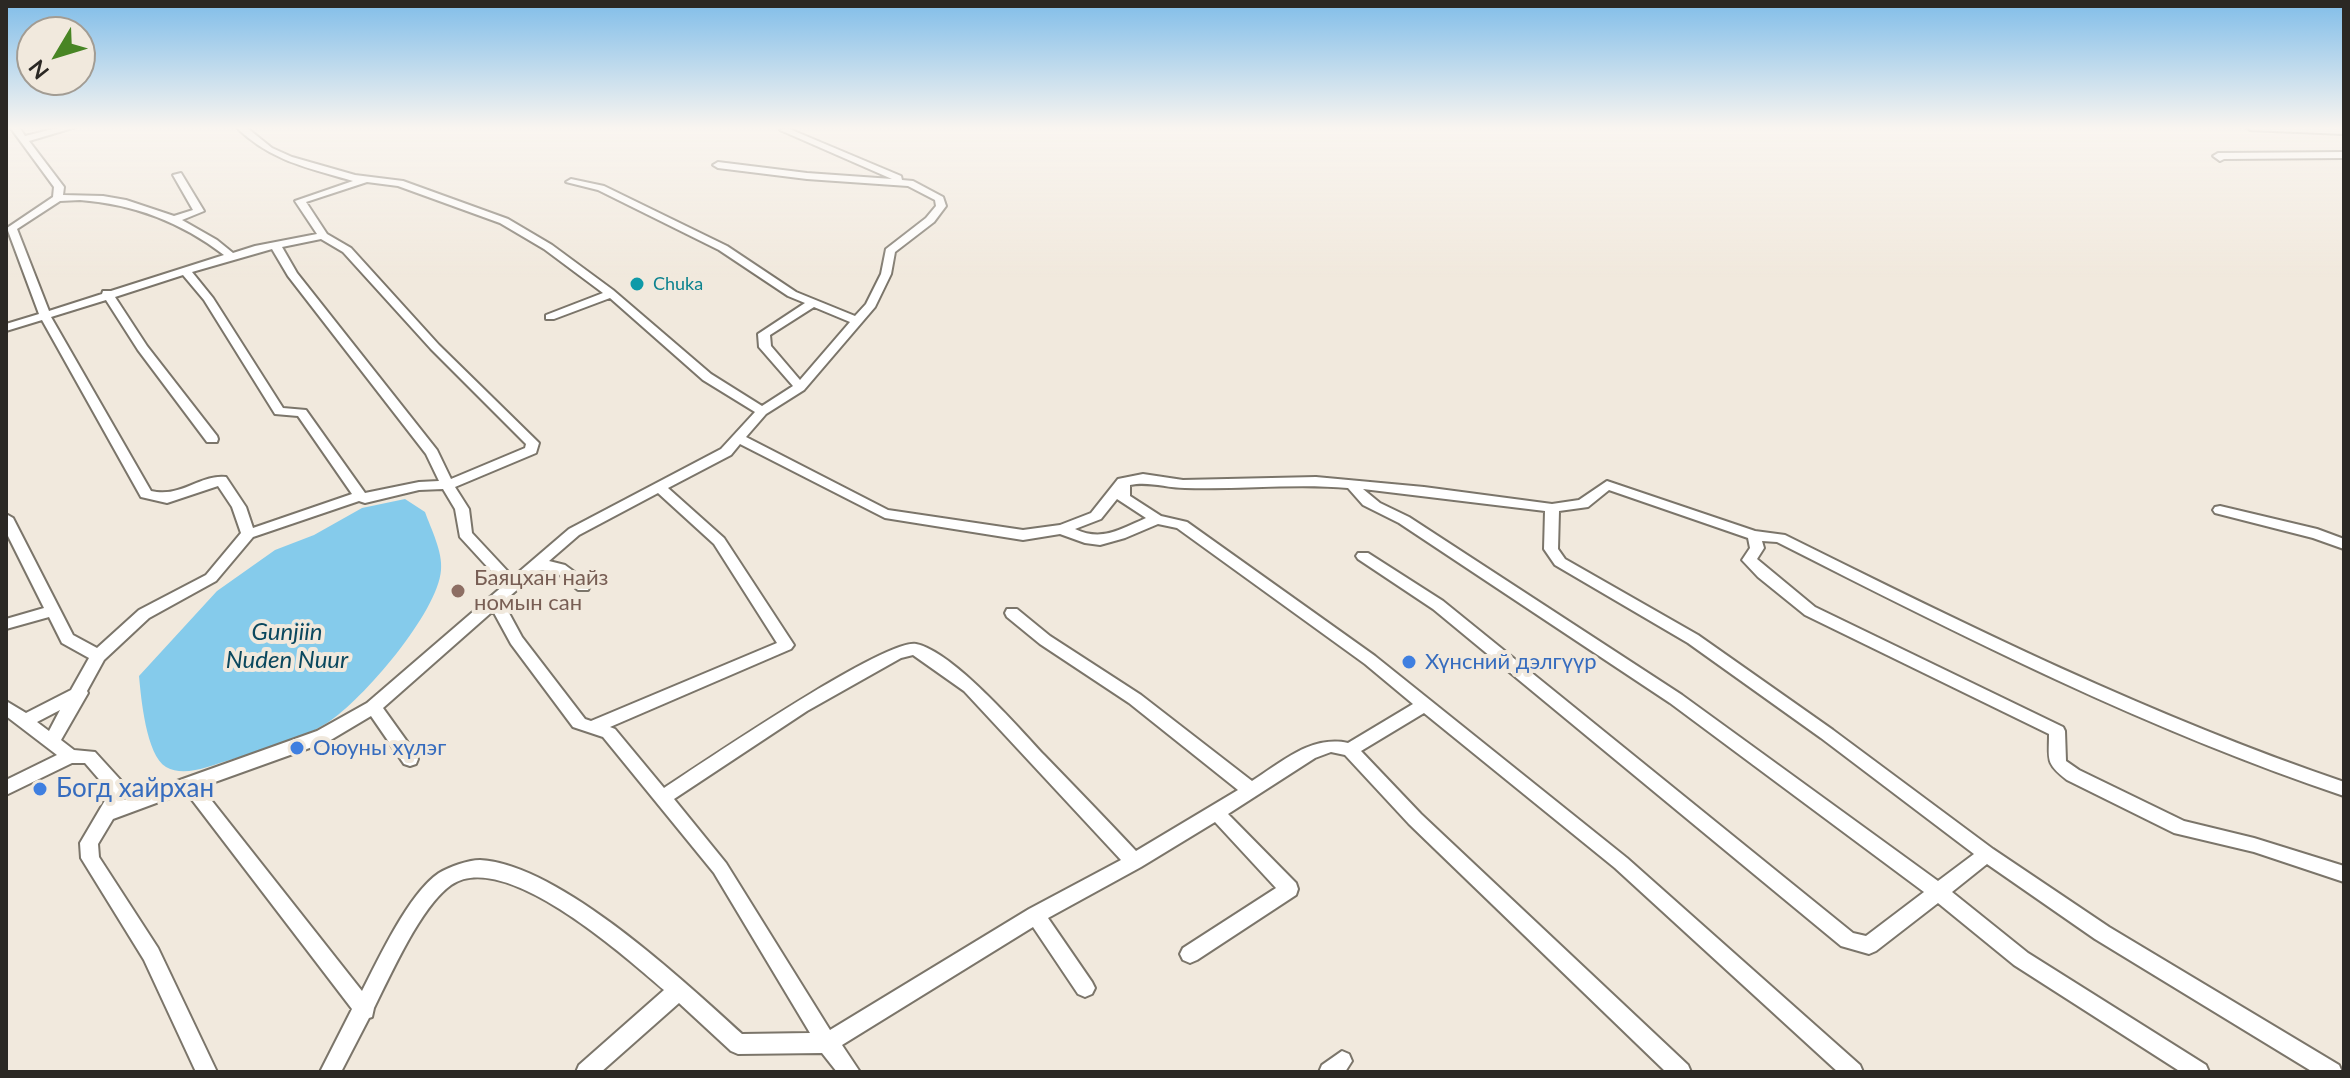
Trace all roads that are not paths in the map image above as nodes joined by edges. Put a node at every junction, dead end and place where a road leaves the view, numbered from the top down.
1 (52, 177) edge
2 (179, 177) edge
3 (372, 177) edge
4 (373, 177) edge
5 (826, 177) edge
6 (896, 177) edge
7 (571, 182) dead end
8 (910, 183) junction
9 (932, 191) dead end
10 (58, 198) junction
11 (173, 220) junction
12 (9, 228) edge
13 (323, 236) junction
14 (276, 246) junction
15 (231, 256) junction
16 (185, 271) junction
17 (107, 293) junction
18 (611, 294) junction
19 (811, 304) junction
20 (45, 316) junction
21 (550, 317) dead end
22 (857, 321) junction
23 (6, 328) edge
24 (800, 387) junction
25 (762, 411) junction
26 (212, 439) dead end
27 (739, 439) junction
28 (1123, 482) junction
29 (1353, 484) junction
30 (447, 485) junction
31 (661, 489) junction
32 (360, 496) junction
33 (1552, 508) junction
34 (2220, 510) dead end
35 (6, 518) edge
36 (1157, 519) junction
37 (1062, 529) junction
38 (248, 534) junction
39 (1754, 535) junction
40 (2344, 544) edge
41 (1363, 556) dead end
42 (535, 564) junction
43 (511, 583) junction
44 (583, 586) dead end
45 (494, 600) junction
46 (53, 611) junction
47 (1012, 613) dead end
48 (6, 624) edge
49 (98, 656) junction
50 (80, 693) junction
51 (1424, 705) junction
52 (6, 707) edge
53 (373, 707) junction
54 (23, 722) junction
55 (593, 727) junction
56 (51, 742) junction
57 (1350, 750) junction
58 (70, 756) junction
59 (410, 759) dead end
60 (190, 785) junction
61 (6, 788) edge
62 (2344, 789) edge
63 (1251, 790) junction
64 (662, 798) junction
65 (1216, 812) junction
66 (108, 813) junction
67 (1987, 854) junction
68 (1135, 862) junction
69 (2344, 874) edge
70 (1940, 894) junction
71 (1036, 915) junction
72 (1190, 954) dead end
73 (1085, 988) dead end
74 (680, 989) junction
75 (365, 1010) junction
76 (827, 1043) junction
77 (207, 1072) edge
78 (330, 1072) edge
79 (586, 1072) edge
80 (850, 1072) edge
81 (1681, 1072) edge
82 (1853, 1072) edge
83 (2199, 1072) edge
84 (2332, 1072) edge

1 - 10 street
2 - 11 street
3 - 13 street
4 - 18 street
5 - 8 street
6 - 8 street
7 - 19 street
8 - 9 street
8 - 22 street
10 - 11 street
10 - 12 street
11 - 15 street
12 - 20 street
13 - 14 street
13 - 30 street
14 - 15 street
14 - 30 street
15 - 16 street
16 - 17 street
16 - 32 street
17 - 20 street
17 - 26 street
18 - 21 street
18 - 25 street
19 - 22 street
19 - 24 street
20 - 23 street
20 - 38 street
22 - 24 street
24 - 25 street
25 - 27 street
27 - 31 street
27 - 37 street
28 - 29 street
28 - 36 street
28 - 37 street
29 - 33 street
29 - 70 street
30 - 32 street
30 - 43 street
31 - 42 street
31 - 55 street
32 - 38 street
33 - 39 street
33 - 67 street
34 - 40 street
35 - 46 street
36 - 37 street
36 - 51 street
38 - 49 street
39 - 62 street
39 - 69 street
41 - 70 street
42 - 43 street
42 - 44 street
43 - 45 street
45 - 53 street
45 - 55 street
46 - 48 street
46 - 49 street
47 - 63 street
49 - 50 street
50 - 54 street
50 - 56 street
51 - 57 street
51 - 82 street
52 - 54 street
53 - 59 street
53 - 60 street
54 - 56 street
55 - 64 street
56 - 58 street
57 - 63 street
57 - 81 street
58 - 61 street
58 - 66 street
60 - 66 street
60 - 75 street
63 - 65 street
64 - 68 street
64 - 76 street
65 - 68 street
65 - 72 street
66 - 77 street
67 - 70 street
67 - 84 street
68 - 71 street
70 - 83 street
71 - 73 street
71 - 76 street
74 - 75 street
74 - 76 street
74 - 79 street
75 - 78 street
76 - 80 street

